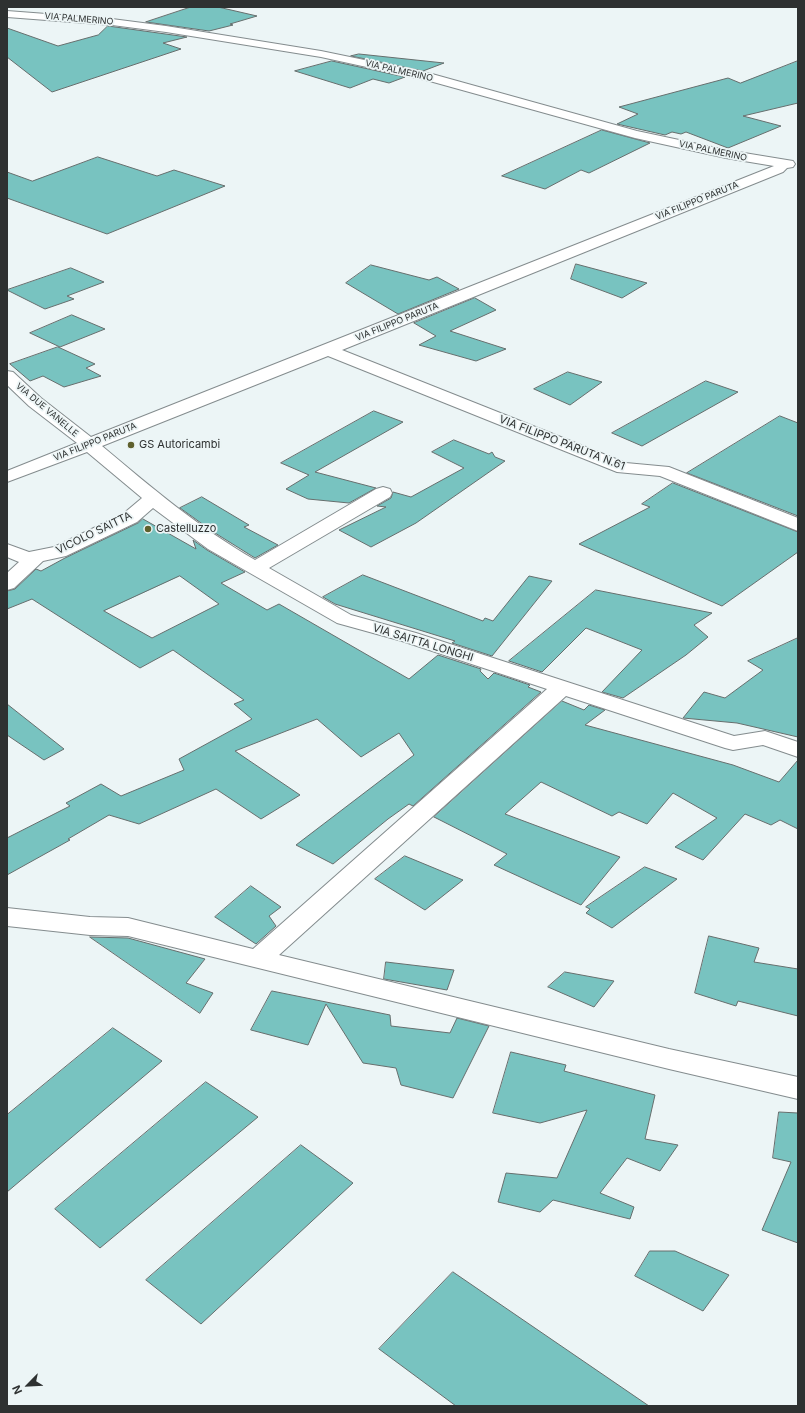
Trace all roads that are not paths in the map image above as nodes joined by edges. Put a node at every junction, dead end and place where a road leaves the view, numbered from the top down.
1 (7, 14) edge
2 (787, 166) edge
3 (798, 175) edge
4 (328, 350) junction
5 (7, 376) edge
6 (88, 445) junction
7 (7, 477) edge
8 (383, 493) dead end
9 (153, 498) junction
10 (798, 524) edge
11 (7, 550) edge
12 (37, 556) junction
13 (255, 568) junction
14 (7, 584) edge
15 (562, 688) junction
16 (798, 750) edge
17 (7, 917) edge
18 (258, 959) junction
19 (798, 1088) edge

1 - 2 street, VIA PALMERINO
2 - 3 street, VIA PALMERINO
2 - 4 street, VIA FILIPPO PARUTA
4 - 6 street, VIA FILIPPO PARUTA
4 - 10 street, VIA FILIPPO PARUTA N.61
5 - 6 street, VIA DUE VANELLE
6 - 7 street, VIA FILIPPO PARUTA
6 - 9 street, VIA SAITTA LONGHI
8 - 13 street
9 - 12 street, VICOLO SAITTA
9 - 13 street, VIA SAITTA LONGHI
11 - 12 street, VICOLO SAITTA
12 - 14 street
13 - 15 street, VIA SAITTA LONGHI
15 - 16 street, VIA SAITTA LONGHI
15 - 18 street
17 - 18 street
18 - 19 street

